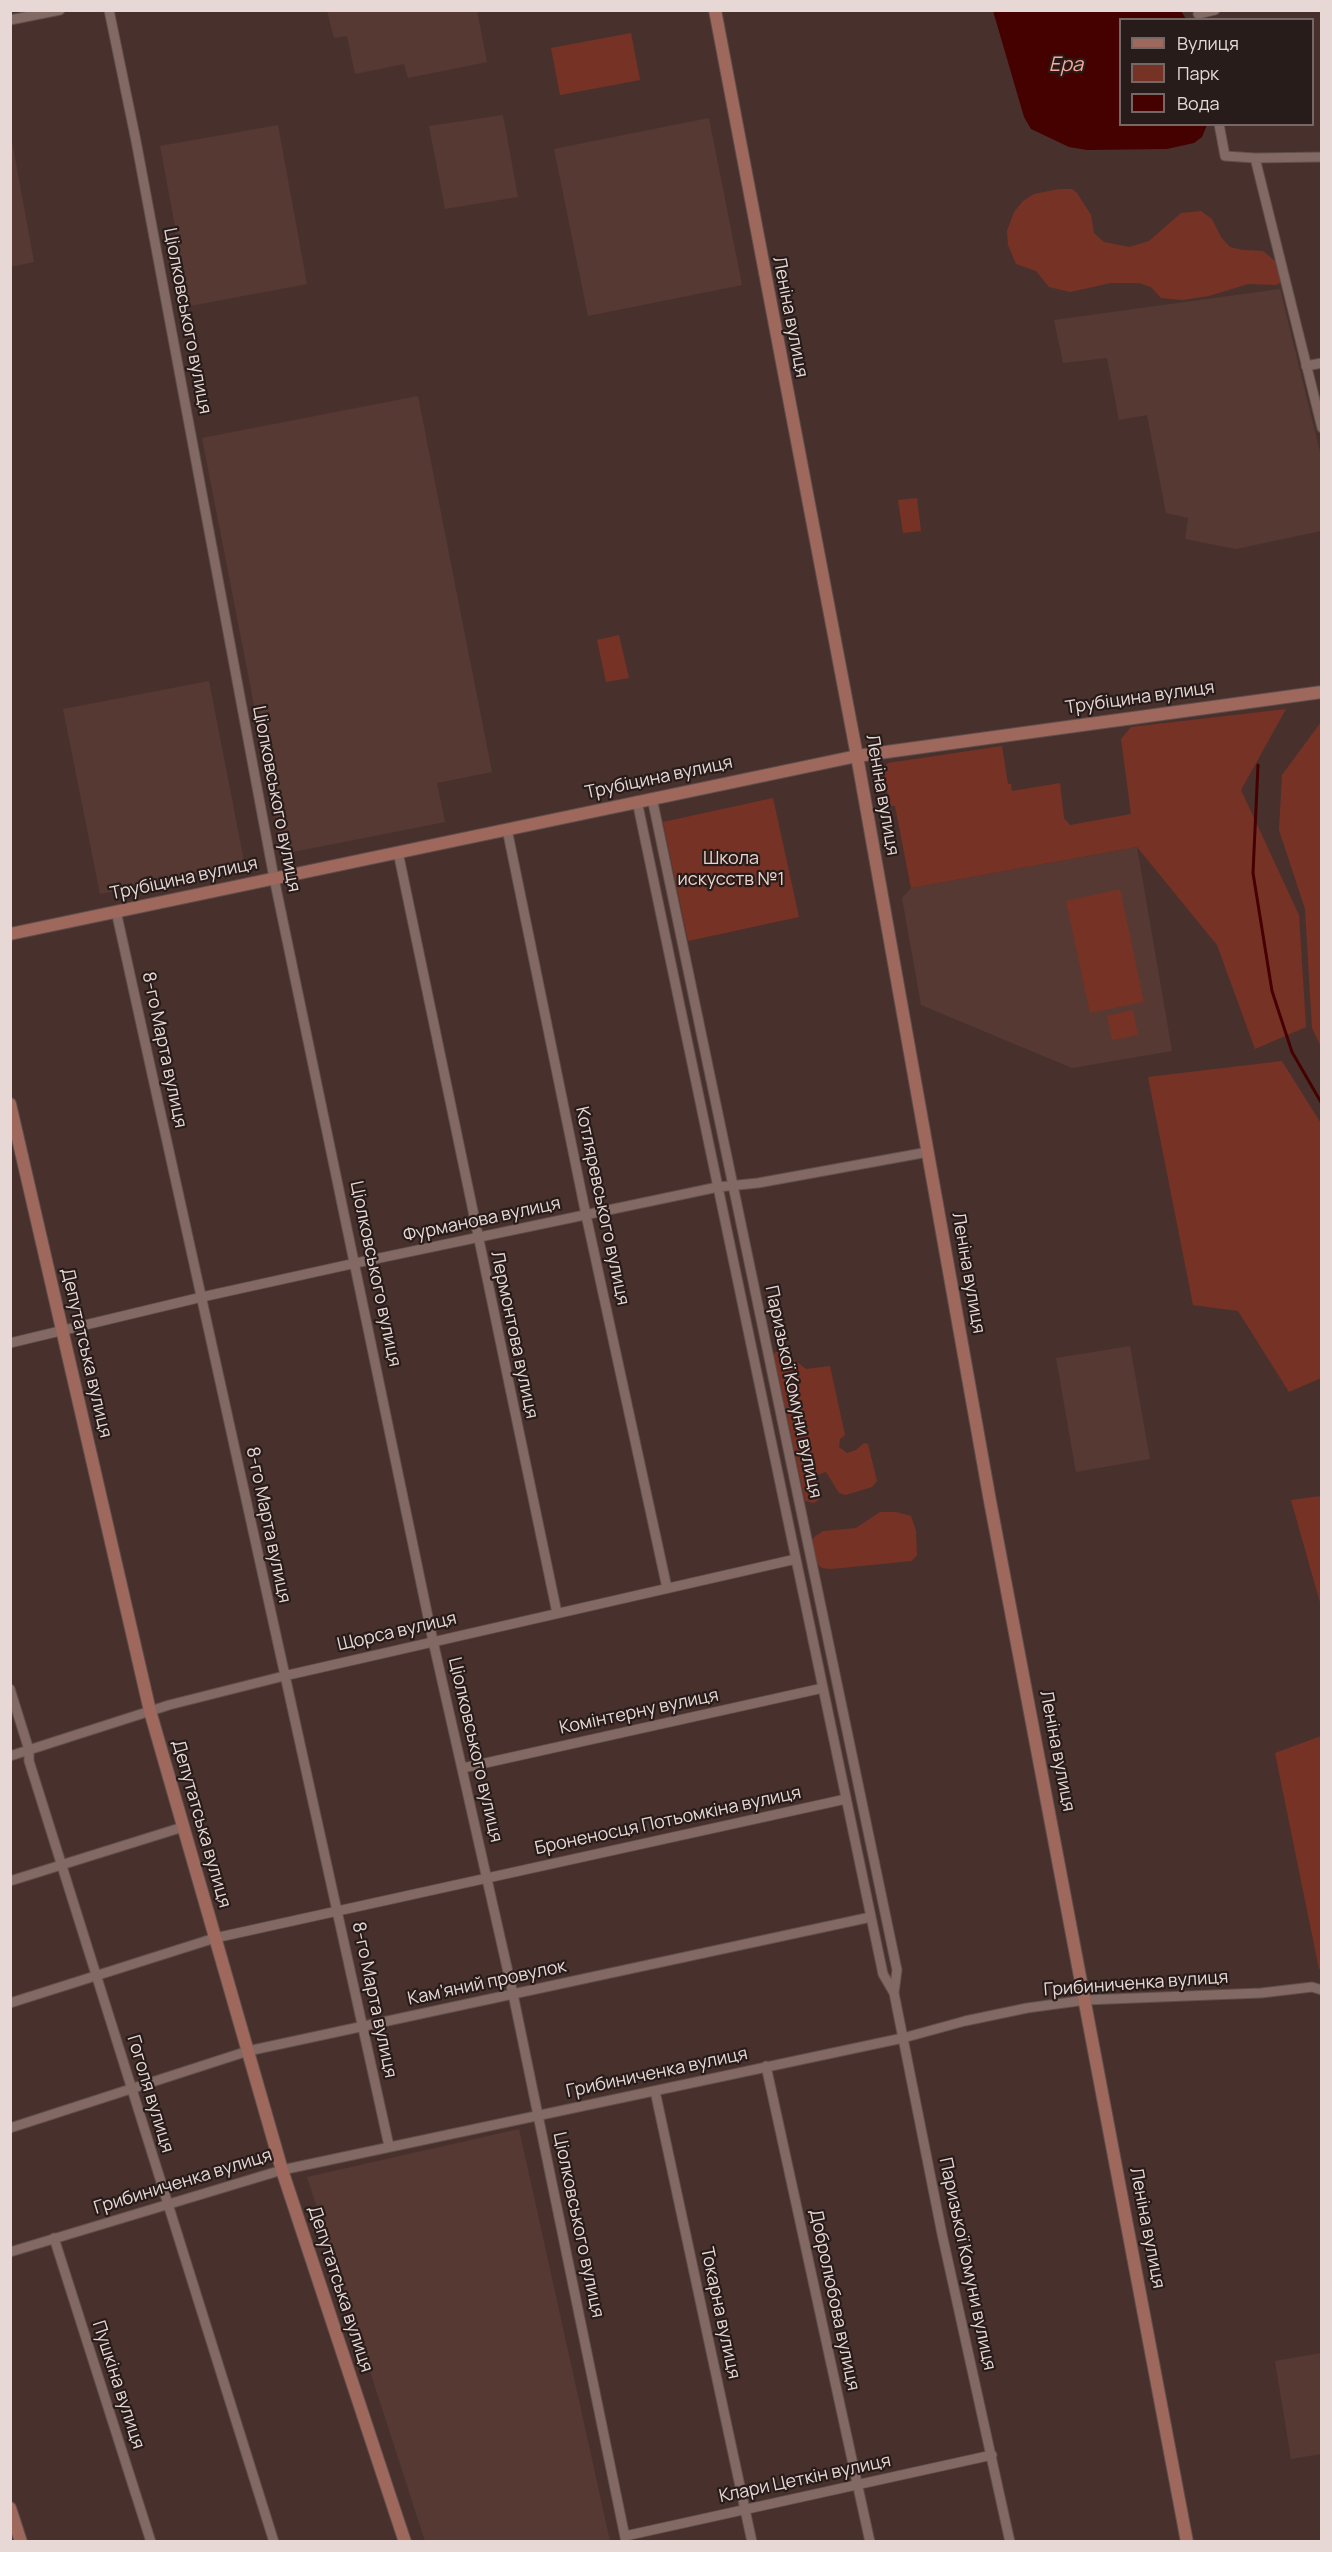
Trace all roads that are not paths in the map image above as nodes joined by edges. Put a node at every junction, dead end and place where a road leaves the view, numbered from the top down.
1 (60, 10) edge
2 (109, 10) edge
3 (715, 10) edge
4 (1215, 10) edge
5 (1198, 15) edge
6 (10, 20) edge
7 (1219, 126) edge
8 (1322, 157) edge
9 (1255, 158) junction
10 (1322, 363) edge
11 (1306, 366) junction
12 (1322, 428) edge
13 (1322, 692) edge
14 (857, 756) junction
15 (652, 798) junction
16 (637, 801) junction
17 (507, 829) junction
18 (398, 852) junction
19 (274, 878) junction
20 (116, 911) junction
21 (10, 934) edge
22 (10, 1104) edge
23 (928, 1152) junction
24 (733, 1186) junction
25 (718, 1187) junction
26 (586, 1215) junction
27 (477, 1239) junction
28 (356, 1263) junction
29 (201, 1297) junction
30 (62, 1330) junction
31 (10, 1343) edge
32 (796, 1559) junction
33 (667, 1588) junction
34 (557, 1613) junction
35 (434, 1641) junction
36 (284, 1676) junction
37 (10, 1689) edge
38 (823, 1689) junction
39 (150, 1711) junction
40 (29, 1750) junction
41 (10, 1756) edge
42 (463, 1768) junction
43 (846, 1799) junction
44 (183, 1827) junction
45 (62, 1865) junction
46 (488, 1877) junction
47 (10, 1881) edge
48 (337, 1911) junction
49 (871, 1917) junction
50 (215, 1938) junction
51 (96, 1975) junction
52 (1322, 1990) edge
53 (894, 1993) junction
54 (513, 1994) junction
55 (1086, 2000) junction
56 (10, 2003) edge
57 (363, 2027) junction
58 (903, 2038) junction
59 (248, 2051) junction
60 (766, 2066) junction
61 (132, 2088) junction
62 (655, 2091) junction
63 (538, 2116) junction
64 (10, 2128) edge
65 (389, 2146) junction
66 (282, 2170) junction
67 (167, 2204) junction
68 (54, 2238) junction
69 (10, 2252) edge
70 (992, 2455) junction
71 (857, 2485) junction
72 (10, 2508) edge
73 (745, 2509) junction
74 (626, 2539) edge
75 (21, 2541) edge
76 (151, 2541) edge
77 (274, 2541) edge
78 (405, 2541) edge
79 (752, 2541) edge
80 (870, 2541) edge
81 (1010, 2541) edge
82 (1187, 2541) edge

1 - 6 street
2 - 19 street, Ціолковського вулиця
3 - 14 street, Леніна вулиця
4 - 5 street
7 - 9 street
8 - 9 street
9 - 11 street
10 - 11 street
11 - 12 street
13 - 14 street, Трубіцина вулиця
14 - 15 street, Трубіцина вулиця
14 - 23 street, Леніна вулиця
15 - 16 street, Трубіцина вулиця
15 - 24 street, Паризької Комуни вулиця
16 - 17 street, Трубіцина вулиця
16 - 25 street, Паризької Комуни вулиця
17 - 18 street, Трубіцина вулиця
17 - 26 street, Котляревського вулиця
18 - 19 street, Трубіцина вулиця
18 - 27 street, Лермонтова вулиця
19 - 20 street, Трубіцина вулиця
19 - 28 street, Ціолковського вулиця
20 - 21 street, Трубіцина вулиця
20 - 29 street, 8-го Марта вулиця
22 - 30 street, Депутатська вулиця
23 - 24 street, Фурманова вулиця
23 - 55 street, Леніна вулиця
24 - 25 street, Фурманова вулиця
24 - 53 street, Паризької Комуни вулиця
25 - 26 street, Фурманова вулиця
25 - 32 street, Паризької Комуни вулиця
26 - 27 street, Фурманова вулиця
26 - 33 street, Котляревського вулиця
27 - 28 street, Фурманова вулиця
27 - 34 street, Лермонтова вулиця
28 - 29 street, Фурманова вулиця
28 - 35 street, Ціолковського вулиця
29 - 30 street, Фурманова вулиця
29 - 36 street, 8-го Марта вулиця
30 - 31 street, Фурманова вулиця
30 - 39 street, Депутатська вулиця
32 - 33 street, Щорса вулиця
32 - 38 street, Паризької Комуни вулиця
33 - 34 street, Щорса вулиця
34 - 35 street, Щорса вулиця
35 - 36 street, Щорса вулиця
35 - 42 street, Ціолковського вулиця
36 - 39 street, Щорса вулиця
36 - 48 street, 8-го Марта вулиця
37 - 40 street, Гоголя вулиця
38 - 42 street, Комінтерну вулиця
38 - 43 street, Паризької Комуни вулиця
39 - 40 street, Щорса вулиця
39 - 44 street, Депутатська вулиця
40 - 41 street, Щорса вулиця
40 - 45 street, Гоголя вулиця
42 - 46 street, Ціолковського вулиця
43 - 46 street, Броненосця Потьомкіна вулиця
43 - 49 street, Паризької Комуни вулиця
44 - 45 street
44 - 50 street, Депутатська вулиця
45 - 47 street
45 - 51 street, Гоголя вулиця
46 - 48 street, Броненосця Потьомкіна вулиця
46 - 54 street, Ціолковського вулиця
48 - 50 street, Броненосця Потьомкіна вулиця
48 - 57 street, 8-го Марта вулиця
49 - 53 street, Паризької Комуни вулиця
49 - 54 street, Кам’яний провулок
50 - 51 street, Броненосця Потьомкіна вулиця
50 - 59 street, Депутатська вулиця
51 - 56 street, Броненосця Потьомкіна вулиця
51 - 61 street, Гоголя вулиця
52 - 55 street, Грибиниченка вулиця
53 - 58 street, Паризької Комуни вулиця
54 - 57 street, Кам’яний провулок
54 - 63 street, Ціолковського вулиця
55 - 58 street, Грибиниченка вулиця
55 - 82 street, Леніна вулиця
57 - 59 street, Кам’яний провулок
57 - 65 street, 8-го Марта вулиця
58 - 60 street, Грибиниченка вулиця
58 - 70 street, Паризької Комуни вулиця
59 - 61 street, Кам’яний провулок
59 - 66 street, Депутатська вулиця
60 - 62 street, Грибиниченка вулиця
60 - 71 street, Добролюбова вулиця
61 - 64 street, Кам’яний провулок
61 - 67 street, Гоголя вулиця
62 - 63 street, Грибиниченка вулиця
62 - 73 street, Токарна вулиця
63 - 65 street, Грибиниченка вулиця
63 - 74 street, Ціолковського вулиця
65 - 66 street, Грибиниченка вулиця
66 - 67 street, Грибиниченка вулиця
66 - 78 street, Депутатська вулиця
67 - 68 street, Грибиниченка вулиця
67 - 77 street, Гоголя вулиця
68 - 69 street, Грибиниченка вулиця
68 - 76 street, Пушкіна вулиця
70 - 71 street, Клари Цеткін вулиця
70 - 81 street, Паризької Комуни вулиця
71 - 73 street, Клари Цеткін вулиця
71 - 80 street, Добролюбова вулиця
72 - 75 street
73 - 74 street, Клари Цеткін вулиця
73 - 79 street, Токарна вулиця

